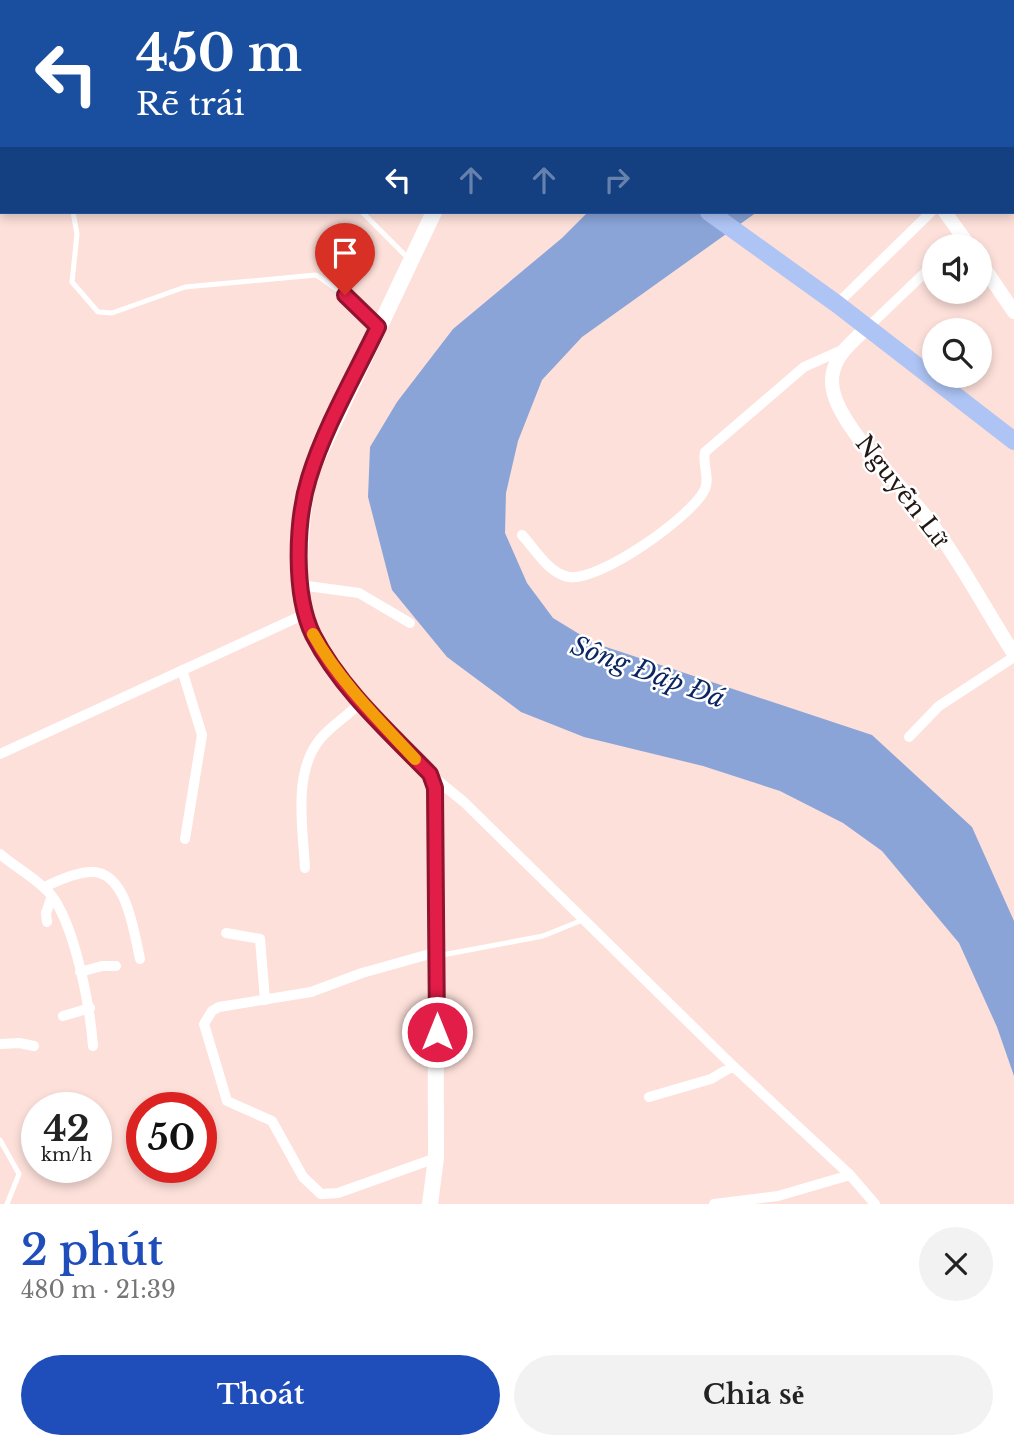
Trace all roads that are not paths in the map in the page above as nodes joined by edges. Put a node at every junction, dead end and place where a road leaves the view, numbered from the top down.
1 (73, 214) edge
2 (364, 214) edge
3 (433, 214) edge
4 (712, 214) edge
5 (929, 214) edge
6 (946, 214) edge
7 (957, 234) edge
8 (410, 260) junction
9 (922, 275) edge
10 (992, 280) edge
11 (837, 304) junction
12 (1014, 312) edge
13 (378, 327) junction
14 (867, 328) junction
15 (842, 350) junction
16 (1014, 441) edge
17 (522, 535) dead end
18 (300, 585) junction
19 (305, 614) junction
20 (410, 623) dead end
21 (1014, 655) edge
22 (182, 670) junction
23 (362, 701) junction
24 (909, 737) dead end
25 (0, 754) edge
26 (430, 774) junction
27 (185, 839) dead end
28 (0, 854) edge
29 (305, 868) dead end
30 (48, 891) junction
31 (585, 919) junction
32 (47, 922) dead end
33 (226, 933) dead end
34 (437, 954) junction
35 (140, 959) dead end
36 (116, 966) dead end
37 (80, 972) junction
38 (265, 1000) junction
39 (90, 1008) junction
40 (63, 1016) dead end
41 (0, 1044) edge
42 (34, 1046) dead end
43 (93, 1046) dead end
44 (733, 1066) junction
45 (649, 1097) dead end
46 (0, 1140) edge
47 (436, 1158) junction
48 (850, 1175) junction
49 (7, 1204) edge
50 (430, 1204) edge
51 (715, 1204) edge
52 (874, 1204) edge

1 - 13 lane
2 - 8 lane
3 - 8 main road
4 - 11 main road
5 - 11 street
6 - 7 street
8 - 13 main road
9 - 14 street
10 - 12 street
11 - 14 main road
13 - 18 main road
14 - 15 street
14 - 16 main road
15 - 17 street
15 - 21 street, Nguyễn Lữ
18 - 19 main road
18 - 20 street
19 - 22 street
19 - 23 main road
21 - 24 street
22 - 25 street
22 - 27 street
23 - 26 main road
23 - 29 street
26 - 31 street
26 - 34 main road
28 - 30 street
30 - 32 street
30 - 35 street
30 - 37 street
31 - 34 lane
31 - 44 street
33 - 38 street
34 - 38 street
34 - 47 main road
36 - 37 street
37 - 39 street
38 - 47 street
39 - 40 street
39 - 43 street
41 - 42 street
44 - 45 street
44 - 48 street
46 - 49 lane
47 - 50 main road
48 - 51 street
48 - 52 street

